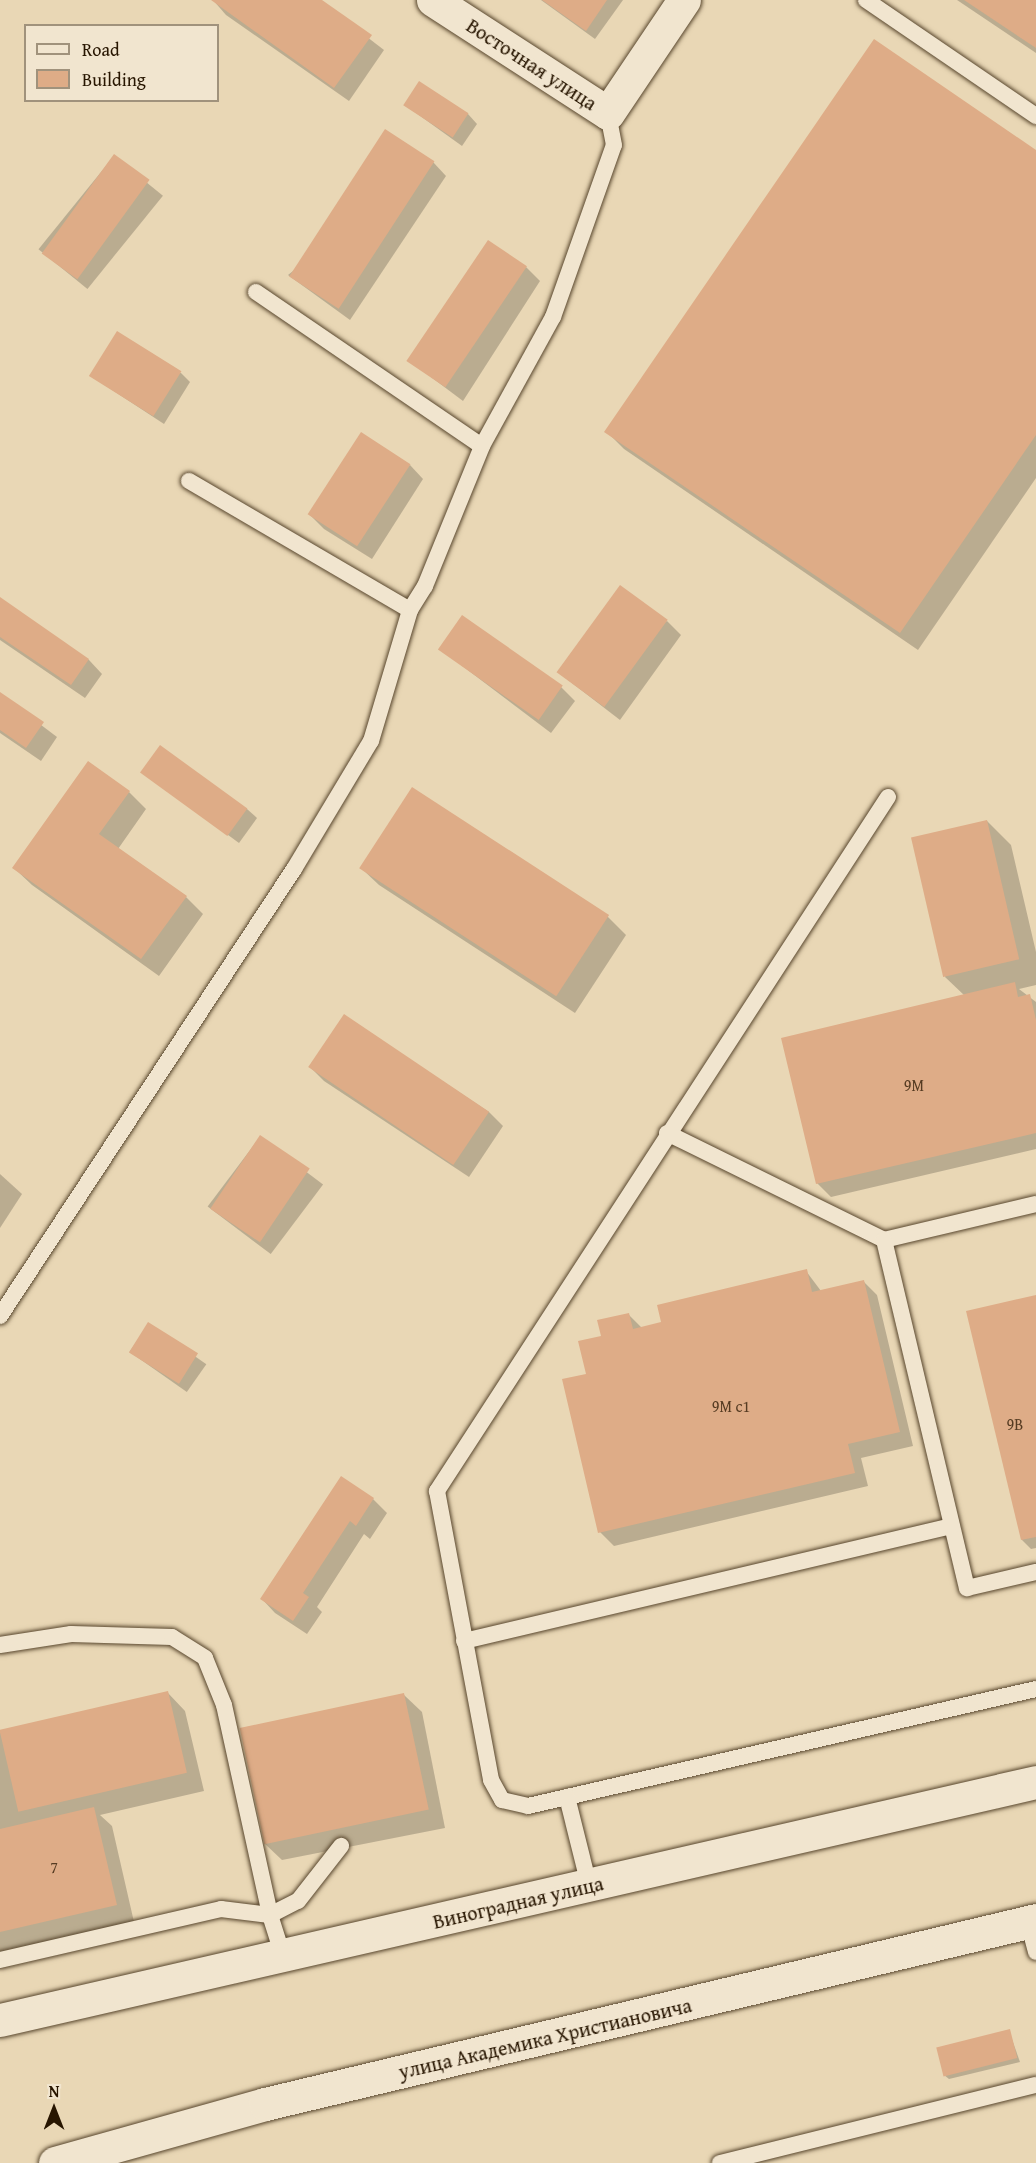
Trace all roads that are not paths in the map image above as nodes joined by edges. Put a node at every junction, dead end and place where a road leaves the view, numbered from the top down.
1 (433, 0) edge
2 (684, 0) edge
3 (866, 0) edge
4 (608, 113) junction
5 (1036, 116) edge
6 (256, 292) dead end
7 (482, 446) junction
8 (189, 481) dead end
9 (410, 610) junction
10 (888, 797) dead end
11 (667, 1133) junction
12 (1036, 1204) edge
13 (884, 1239) junction
14 (0, 1316) edge
15 (952, 1527) junction
16 (1036, 1572) edge
17 (464, 1641) junction
18 (0, 1646) edge
19 (1036, 1689) edge
20 (1036, 1782) edge
21 (567, 1797) junction
22 (340, 1845) dead end
23 (589, 1885) junction
24 (270, 1915) junction
25 (1034, 1931) edge
26 (283, 1956) junction
27 (0, 1960) edge
28 (0, 2020) edge
29 (1036, 2085) edge
30 (55, 2163) edge
31 (720, 2163) edge

1 - 4 street, Восточная улица
2 - 4 street, Восточная улица
3 - 5 lane
4 - 7 lane
6 - 7 lane
7 - 9 lane
8 - 9 lane
9 - 14 lane
10 - 11 lane
11 - 13 lane
11 - 17 lane
12 - 13 lane
13 - 15 lane
15 - 16 lane
15 - 17 lane
17 - 21 lane
18 - 24 lane
19 - 21 lane
20 - 23 street, Виноградная улица
21 - 23 lane
22 - 24 lane
23 - 26 street, Виноградная улица
24 - 26 lane
24 - 27 lane
25 - 30 street, улица Академика Христиановича
26 - 28 street, Виноградная улица
29 - 31 lane

